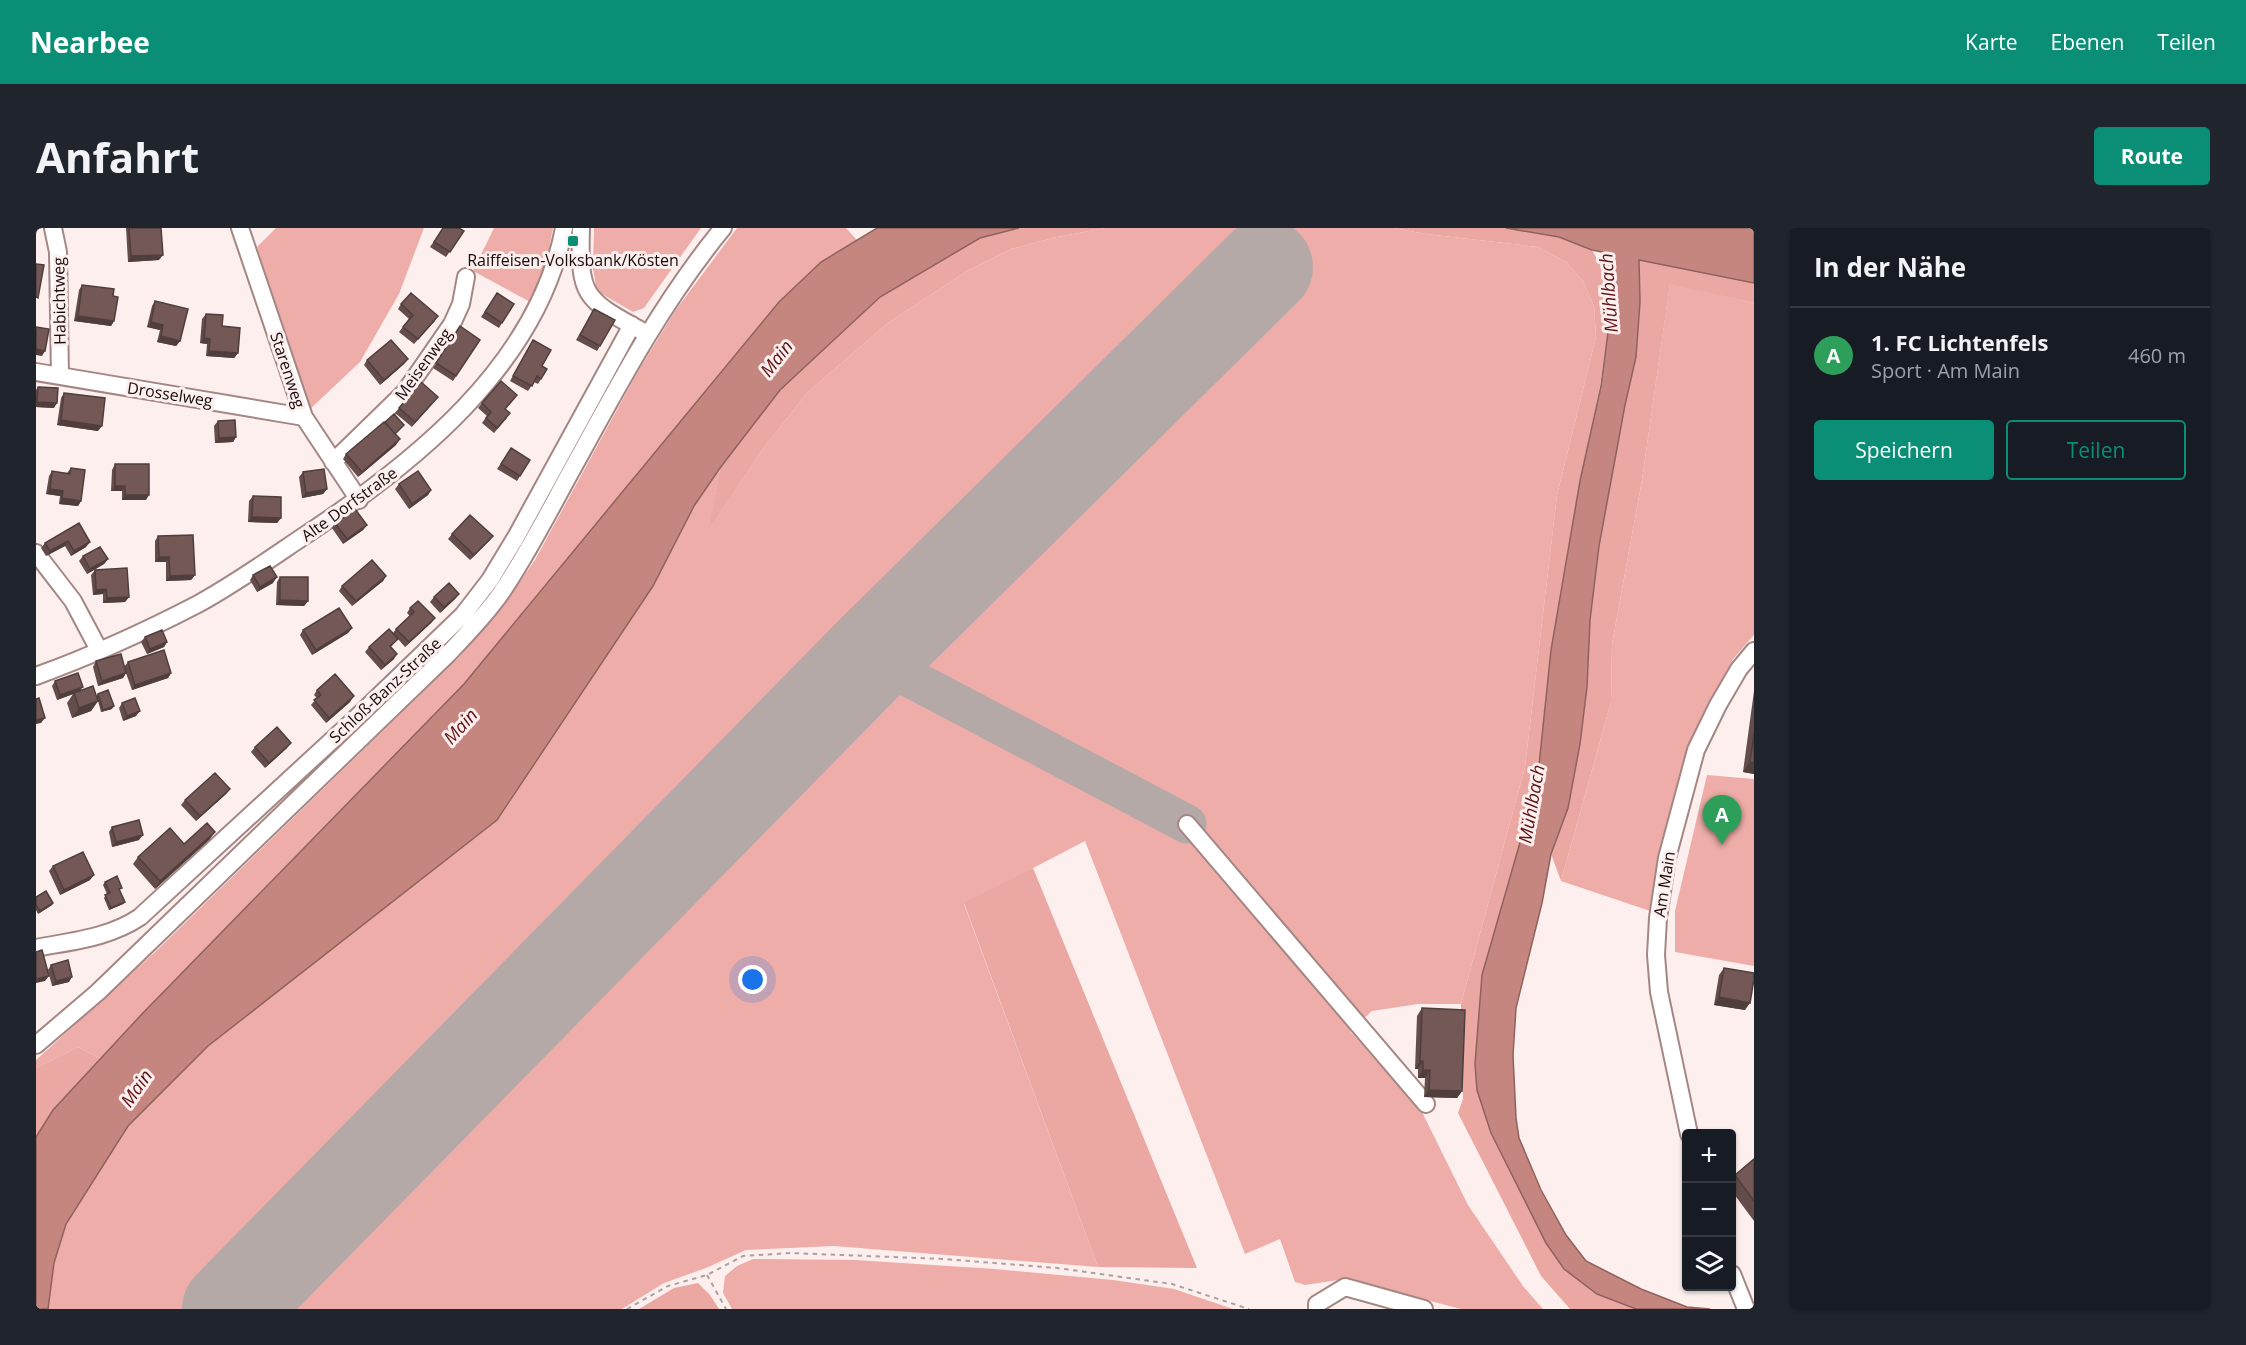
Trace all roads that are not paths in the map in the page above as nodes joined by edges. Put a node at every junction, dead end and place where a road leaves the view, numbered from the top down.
1 (53, 228) edge
2 (240, 228) edge
3 (564, 228) edge
4 (581, 228) edge
5 (723, 228) edge
6 (466, 278) dead end
7 (632, 325) junction
8 (648, 334) junction
9 (36, 372) edge
10 (60, 375) junction
11 (304, 417) junction
12 (333, 462) junction
13 (359, 500) junction
14 (36, 553) edge
15 (99, 650) junction
16 (1754, 651) edge
17 (36, 676) edge
18 (1187, 824) dead end
19 (36, 948) edge
20 (36, 1045) edge
21 (1426, 1104) dead end
22 (1688, 1129) edge
23 (1736, 1286) edge
24 (1317, 1309) edge
25 (1424, 1309) edge
26 (1746, 1309) edge

1 - 10 street, Habichtweg
2 - 11 street, Starenweg
3 - 13 street, Alte Dorfstraße
4 - 7 street
5 - 8 street
6 - 12 street, Meisenweg
7 - 8 street
7 - 19 street, Schloß-Banz-Straße
8 - 20 street
9 - 10 street, Drosselweg
10 - 11 street, Drosselweg
11 - 12 street, Starenweg
12 - 13 street, Starenweg
13 - 15 street, Alte Dorfstraße
14 - 15 street
15 - 17 street, Alte Dorfstraße
16 - 22 street, Am Main
18 - 21 street
23 - 26 street
24 - 25 street

